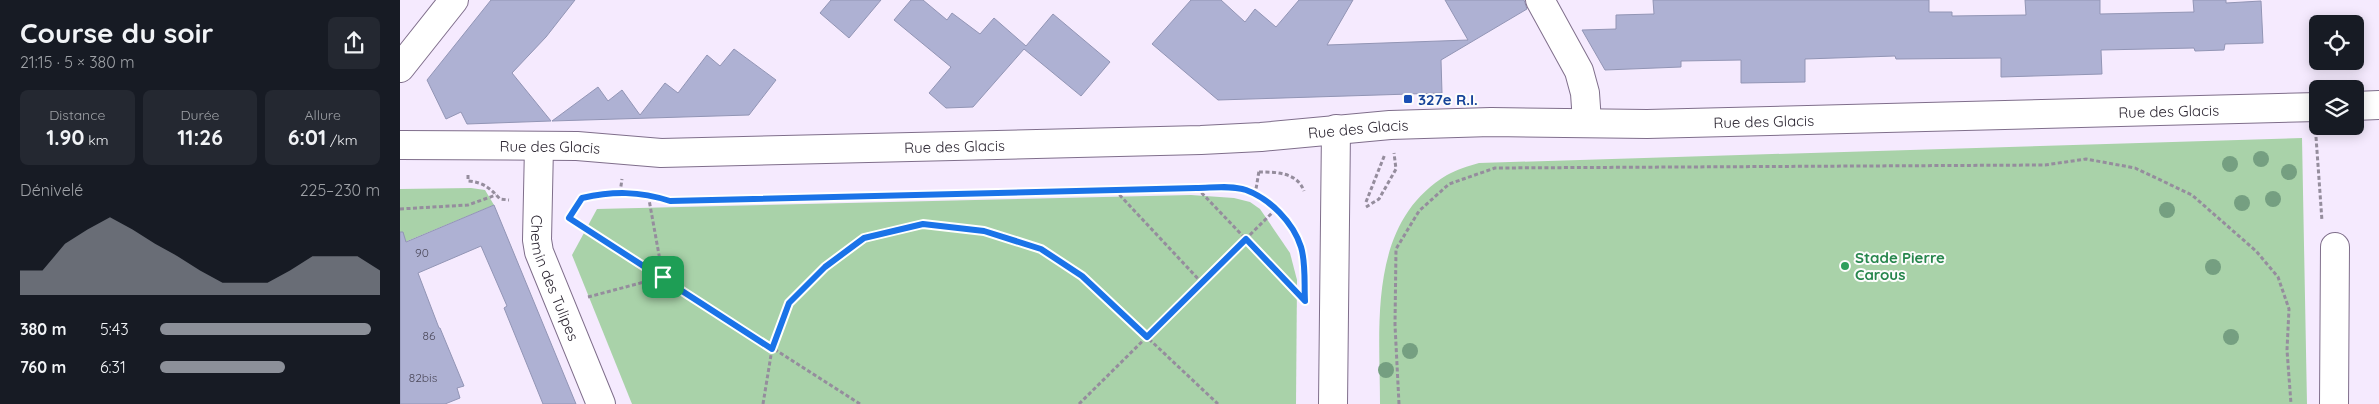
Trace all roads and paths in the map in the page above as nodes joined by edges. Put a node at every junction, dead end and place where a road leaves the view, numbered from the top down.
1 (454, 0) edge
2 (1540, 0) edge
3 (400, 68) edge
4 (2379, 105) edge
5 (2364, 106) edge
6 (2309, 107) edge
7 (1588, 122) junction
8 (1390, 126) junction
9 (1336, 129) junction
10 (2317, 135) edge
11 (400, 145) edge
12 (539, 146) junction
13 (1259, 172) dead end
14 (1196, 188) junction
15 (1114, 190) junction
16 (648, 194) junction
17 (496, 195) dead end
18 (1255, 195) junction
19 (1276, 209) junction
20 (400, 210) edge
21 (1246, 239) junction
22 (2335, 247) joint
23 (1303, 274) dead end
24 (663, 277) junction
25 (1202, 283) junction
26 (1304, 292) dead end
27 (1305, 301) junction
28 (560, 304) junction
29 (1305, 310) dead end
30 (1147, 337) junction
31 (772, 349) junction
32 (601, 404) edge
33 (763, 404) edge
34 (860, 404) edge
35 (1079, 404) edge
36 (1218, 404) edge
37 (1333, 404) edge
38 (1399, 404) edge
39 (2291, 404) edge
40 (2334, 404) edge

1 - 3 street
2 - 7 street
4 - 5 street
6 - 7 street, Rue des Glacis
7 - 8 street, Rue des Glacis
8 - 8 path
8 - 9 street, Rue des Glacis
9 - 12 street, Rue des Glacis
9 - 37 street
10 - 22 path
11 - 12 street, Rue des Glacis
12 - 28 street, Chemin des Tulipes
13 - 18 path
14 - 15 path
14 - 18 path
14 - 21 path
15 - 16 path
15 - 25 path
16 - 24 path
16 - 24 path
17 - 20 path
18 - 19 path
19 - 21 path
19 - 23 path
21 - 25 path
21 - 27 path
22 - 40 street
24 - 28 path
24 - 31 path
25 - 30 path
26 - 27 path
27 - 29 path
28 - 32 street, Chemin des Tulipes
30 - 31 path
30 - 35 path
30 - 36 path
31 - 33 path
31 - 34 path
38 - 39 path

